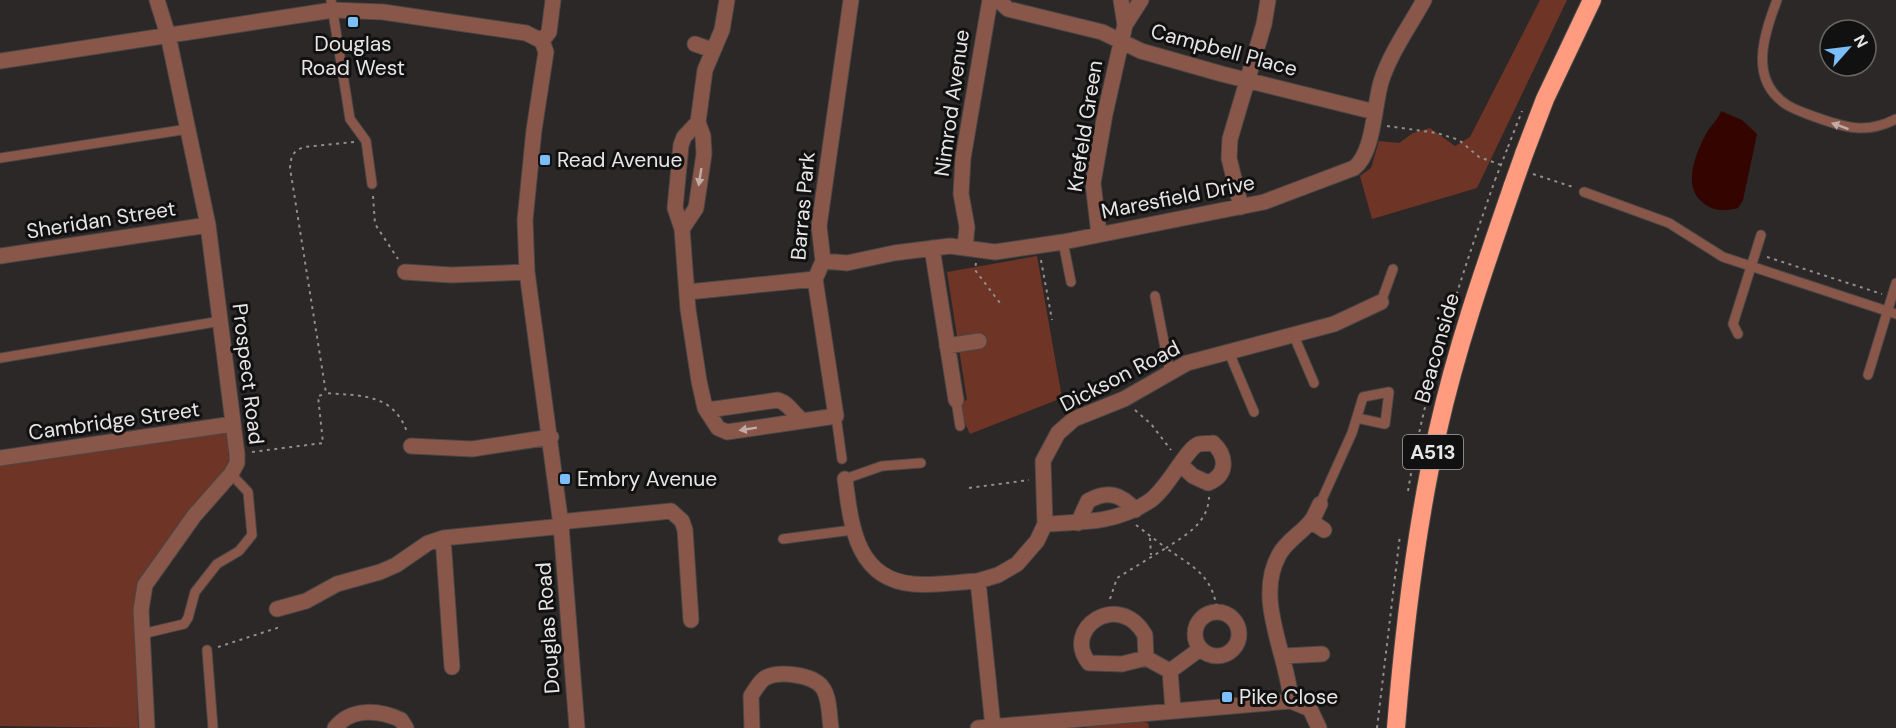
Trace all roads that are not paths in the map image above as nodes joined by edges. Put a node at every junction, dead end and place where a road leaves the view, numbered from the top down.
1 (157, 0) edge
2 (553, 0) edge
3 (727, 0) edge
4 (851, 0) edge
5 (990, 0) edge
6 (998, 0) edge
7 (1121, 0) edge
8 (1141, 0) edge
9 (1268, 0) edge
10 (1424, 0) edge
11 (1592, 0) edge
12 (1777, 0) edge
13 (332, 5) edge
14 (1123, 33) junction
15 (168, 36) junction
16 (542, 41) junction
17 (695, 44) dead end
18 (712, 50) junction
19 (0, 61) edge
20 (1247, 80) junction
21 (1374, 117) junction
22 (1896, 119) edge
23 (698, 122) junction
24 (188, 129) junction
25 (0, 158) edge
26 (372, 184) road end
27 (1584, 192) road end
28 (1241, 207) junction
29 (208, 225) junction
30 (682, 229) junction
31 (1099, 234) junction
32 (1761, 235) dead end
33 (1063, 242) junction
34 (932, 248) junction
35 (971, 250) junction
36 (0, 256) edge
37 (823, 261) junction
38 (1751, 267) junction
39 (1393, 269) dead end
40 (405, 272) road end
41 (528, 272) junction
42 (815, 279) junction
43 (1071, 282) dead end
44 (1896, 284) edge
45 (688, 292) junction
46 (1155, 296) dead end
47 (1381, 302) joint
48 (1892, 313) edge
49 (221, 321) junction
50 (1738, 334) dead end
51 (1294, 336) junction
52 (979, 341) dead end
53 (947, 346) junction
54 (1228, 351) junction
55 (0, 358) edge
56 (1170, 373) junction
57 (1868, 375) dead end
58 (1314, 383) dead end
59 (956, 400) joint
60 (705, 408) junction
61 (1254, 412) dead end
62 (836, 416) junction
63 (1357, 418) dead end
64 (802, 420) junction
65 (233, 424) junction
66 (960, 426) dead end
67 (551, 437) junction
68 (411, 447) road end
69 (0, 458) edge
70 (842, 459) dead end
71 (921, 463) dead end
72 (1182, 465) junction
73 (231, 474) junction
74 (844, 479) joint
75 (1320, 504) joint
76 (1131, 512) junction
77 (1311, 521) junction
78 (1078, 523) junction
79 (1045, 524) junction
80 (561, 525) junction
81 (852, 530) junction
82 (1324, 530) dead end
83 (443, 538) junction
84 (783, 539) dead end
85 (978, 581) junction
86 (277, 609) road end
87 (691, 620) dead end
88 (142, 634) junction
89 (1200, 649) junction
90 (207, 650) road end
91 (1322, 654) dead end
92 (1284, 656) junction
93 (1146, 658) junction
94 (452, 667) dead end
95 (1170, 671) junction
96 (1295, 702) junction
97 (1173, 710) junction
98 (1153, 712) junction
99 (1075, 724) edge
100 (986, 727) edge
101 (147, 728) edge
102 (213, 728) edge
103 (335, 728) edge
104 (406, 728) edge
105 (577, 728) edge
106 (752, 728) edge
107 (831, 728) edge
108 (1156, 728) edge
109 (1319, 728) edge
110 (1396, 728) edge

1 - 15 street, Prospect Road
2 - 16 street
3 - 18 street
4 - 37 street, Barras Park
5 - 35 street, Nimrod Avenue
6 - 14 street, Campbell Place
7 - 14 street, Krefeld Green
8 - 14 street, Krefeld Green
9 - 20 street
10 - 21 street, Maresfield Drive
11 - 110 highway, Beaconside / A513, bridge
22 -> 12 lane
13 - 15 street
13 - 16 street
13 - 26 lane
14 - 20 street, Campbell Place
14 - 31 street, Krefeld Green
15 - 19 street
15 - 24 street, Prospect Road
16 - 41 street
17 - 18 street
18 - 23 street
20 - 21 street, Campbell Place
20 - 28 street
21 - 28 street, Maresfield Drive
23 -> 30 street
23 - 30 street
24 - 25 lane
24 - 29 street, Prospect Road
27 - 38 lane
28 - 31 street, Maresfield Drive
29 - 36 street, Sheridan Street
29 - 49 street, Prospect Road
30 - 45 street
31 - 33 street, Maresfield Drive
32 - 38 lane
33 - 35 street, Maresfield Drive
33 - 43 lane
34 - 35 street, Maresfield Drive
34 - 37 street, Maresfield Drive
34 - 53 street
37 - 42 street, Barras Park
38 - 48 lane
38 - 50 lane
39 - 47 lane
40 - 41 street
41 - 67 street
42 - 45 street
42 - 62 street, Barras Park
44 - 48 lane
45 - 60 street
46 - 56 lane
47 - 51 street, Dickson Road
48 - 57 lane
49 - 55 lane
49 - 65 street, Prospect Road
51 - 54 street, Dickson Road
51 - 58 lane
52 - 53 street
53 - 59 street
54 - 56 street, Dickson Road
54 - 61 lane
56 - 79 street, Dickson Road
59 - 66 lane
60 - 64 street
64 -> 60 street
62 - 64 street
62 - 70 lane
63 - 75 lane
65 - 69 street, Cambridge Street
65 - 73 street, Prospect Road
67 - 68 street
67 - 80 street
71 - 74 lane
72 - 72 street
72 - 76 street
73 - 88 street, Prospect Road
73 - 88 lane
74 - 81 street
75 - 77 street
76 - 78 street
76 - 78 street
77 - 82 street
77 - 92 street
78 - 79 street
79 - 85 street
80 - 83 street
80 - 87 street
80 - 105 street, Douglas Road
81 - 84 lane
81 - 85 street
83 - 86 street
83 - 94 street
85 - 100 street
88 - 101 street, Prospect Road
89 - 89 street
89 - 95 street
90 - 102 lane
91 - 92 street
92 - 96 street
93 - 93 street
93 - 95 street
95 - 97 street
96 - 97 street
96 - 109 street
97 - 98 street
98 - 99 street
98 - 108 street
99 - 100 street
103 - 104 street
106 - 107 street

